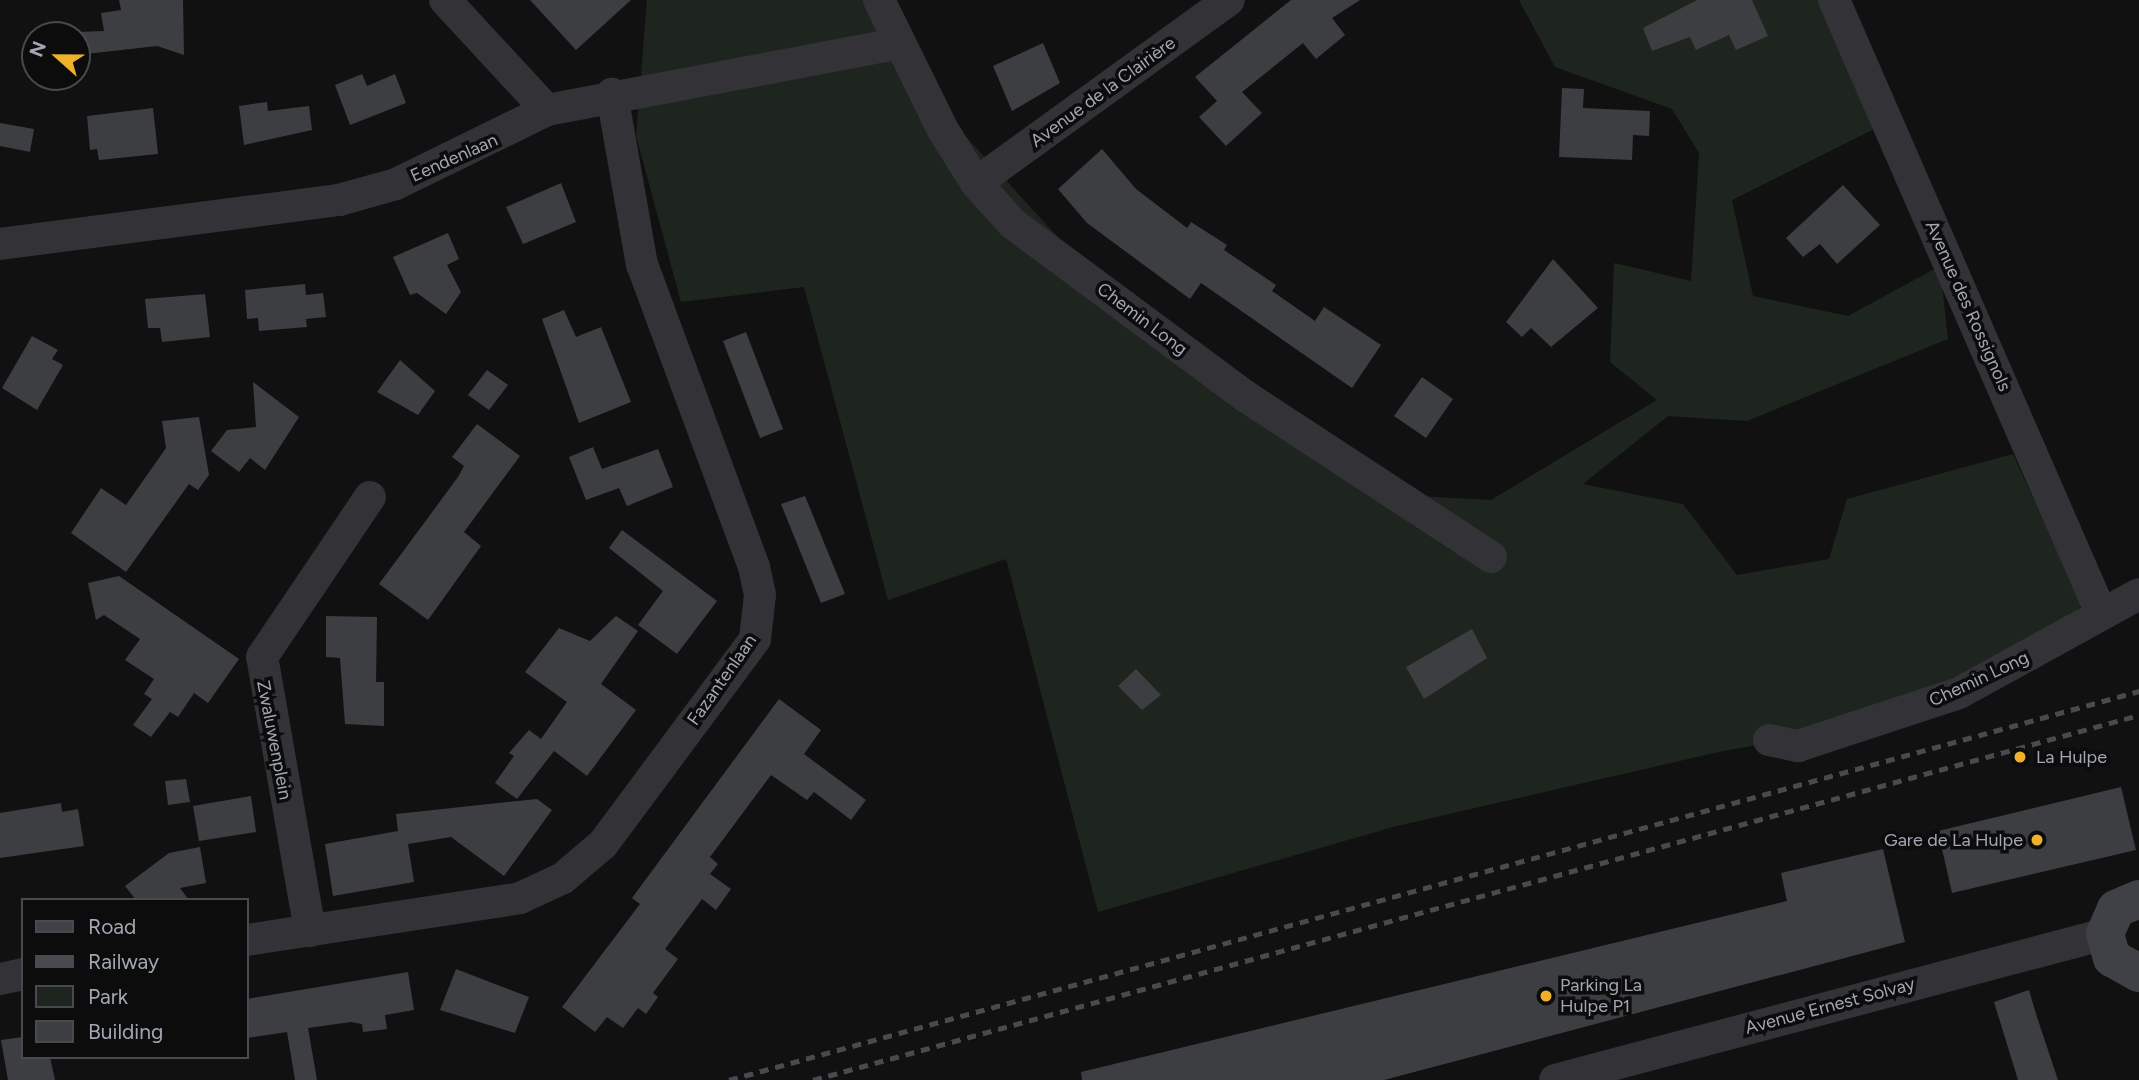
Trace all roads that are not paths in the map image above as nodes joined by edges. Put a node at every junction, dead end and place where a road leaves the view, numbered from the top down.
1 (445, 0) edge
2 (879, 0) edge
3 (1229, 0) edge
4 (1834, 0) edge
5 (900, 43) junction
6 (612, 94) junction
7 (547, 110) junction
8 (976, 183) junction
9 (0, 244) edge
10 (370, 497) dead end
11 (1491, 557) dead end
12 (2139, 594) edge
13 (2101, 613) junction
14 (1769, 740) dead end
15 (2139, 899) edge
16 (310, 931) junction
17 (2105, 934) junction
18 (248, 940) edge
19 (2139, 973) edge
20 (21, 974) edge
21 (0, 979) edge
22 (1555, 1080) edge

1 - 7 street
2 - 5 street, Chemin Long
3 - 8 street, Avenue de la Clairière
4 - 13 street, Avenue des Rossignols
5 - 6 street, Eendenlaan
5 - 8 street, Chemin Long
6 - 7 street, Eendenlaan
6 - 16 street, Fazantenlaan
7 - 9 street, Eendenlaan
8 - 11 street, Chemin Long
10 - 16 street, Zwaluwenplein
12 - 13 street, Chemin Long
13 - 14 street, Chemin Long
15 - 17 main road
16 - 18 street, Fazantenlaan
17 - 19 main road
17 - 22 street, Avenue Ernest Solvay
20 - 21 street

